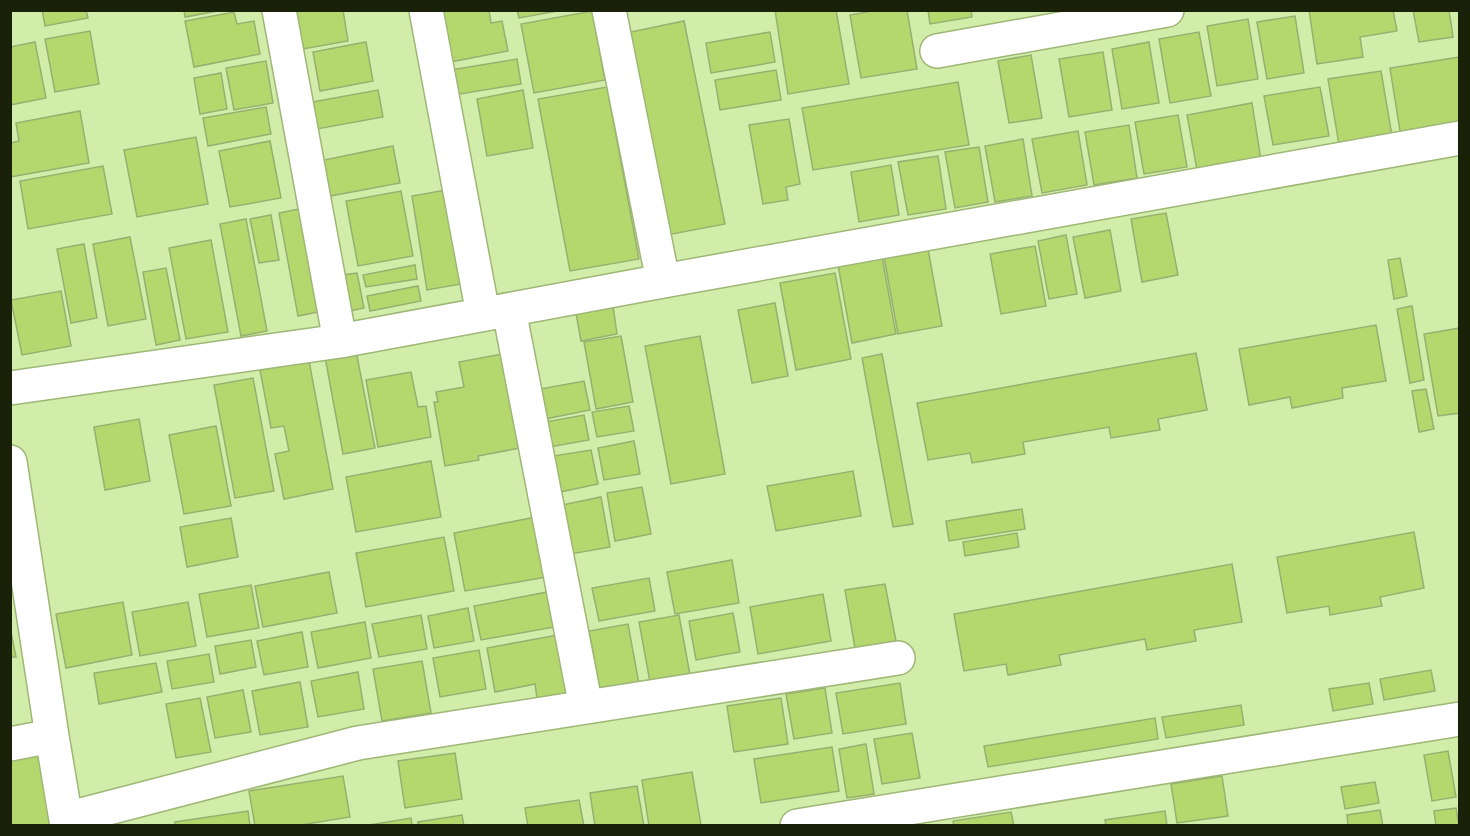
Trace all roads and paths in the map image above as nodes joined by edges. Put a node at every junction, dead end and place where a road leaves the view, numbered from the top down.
1 (279, 10) edge
2 (426, 10) edge
3 (609, 10) edge
4 (1167, 10) edge
5 (937, 51) dead end
6 (1460, 138) edge
7 (663, 280) junction
8 (496, 312) junction
9 (340, 341) junction
10 (10, 388) edge
11 (10, 462) edge
12 (16, 546) edge
13 (898, 658) dead end
14 (586, 707) junction
15 (1460, 719) edge
16 (51, 736) junction
17 (10, 744) edge
18 (933, 815) edge
19 (67, 822) edge
20 (797, 825) edge

1 - 9 street
2 - 8 street
3 - 7 street
4 - 5 street
6 - 7 street
7 - 8 street
8 - 9 street
8 - 14 street
9 - 10 street
11 - 12 street
12 - 16 street
13 - 14 street
14 - 19 street
15 - 18 street
16 - 17 street
16 - 19 street
18 - 20 street

